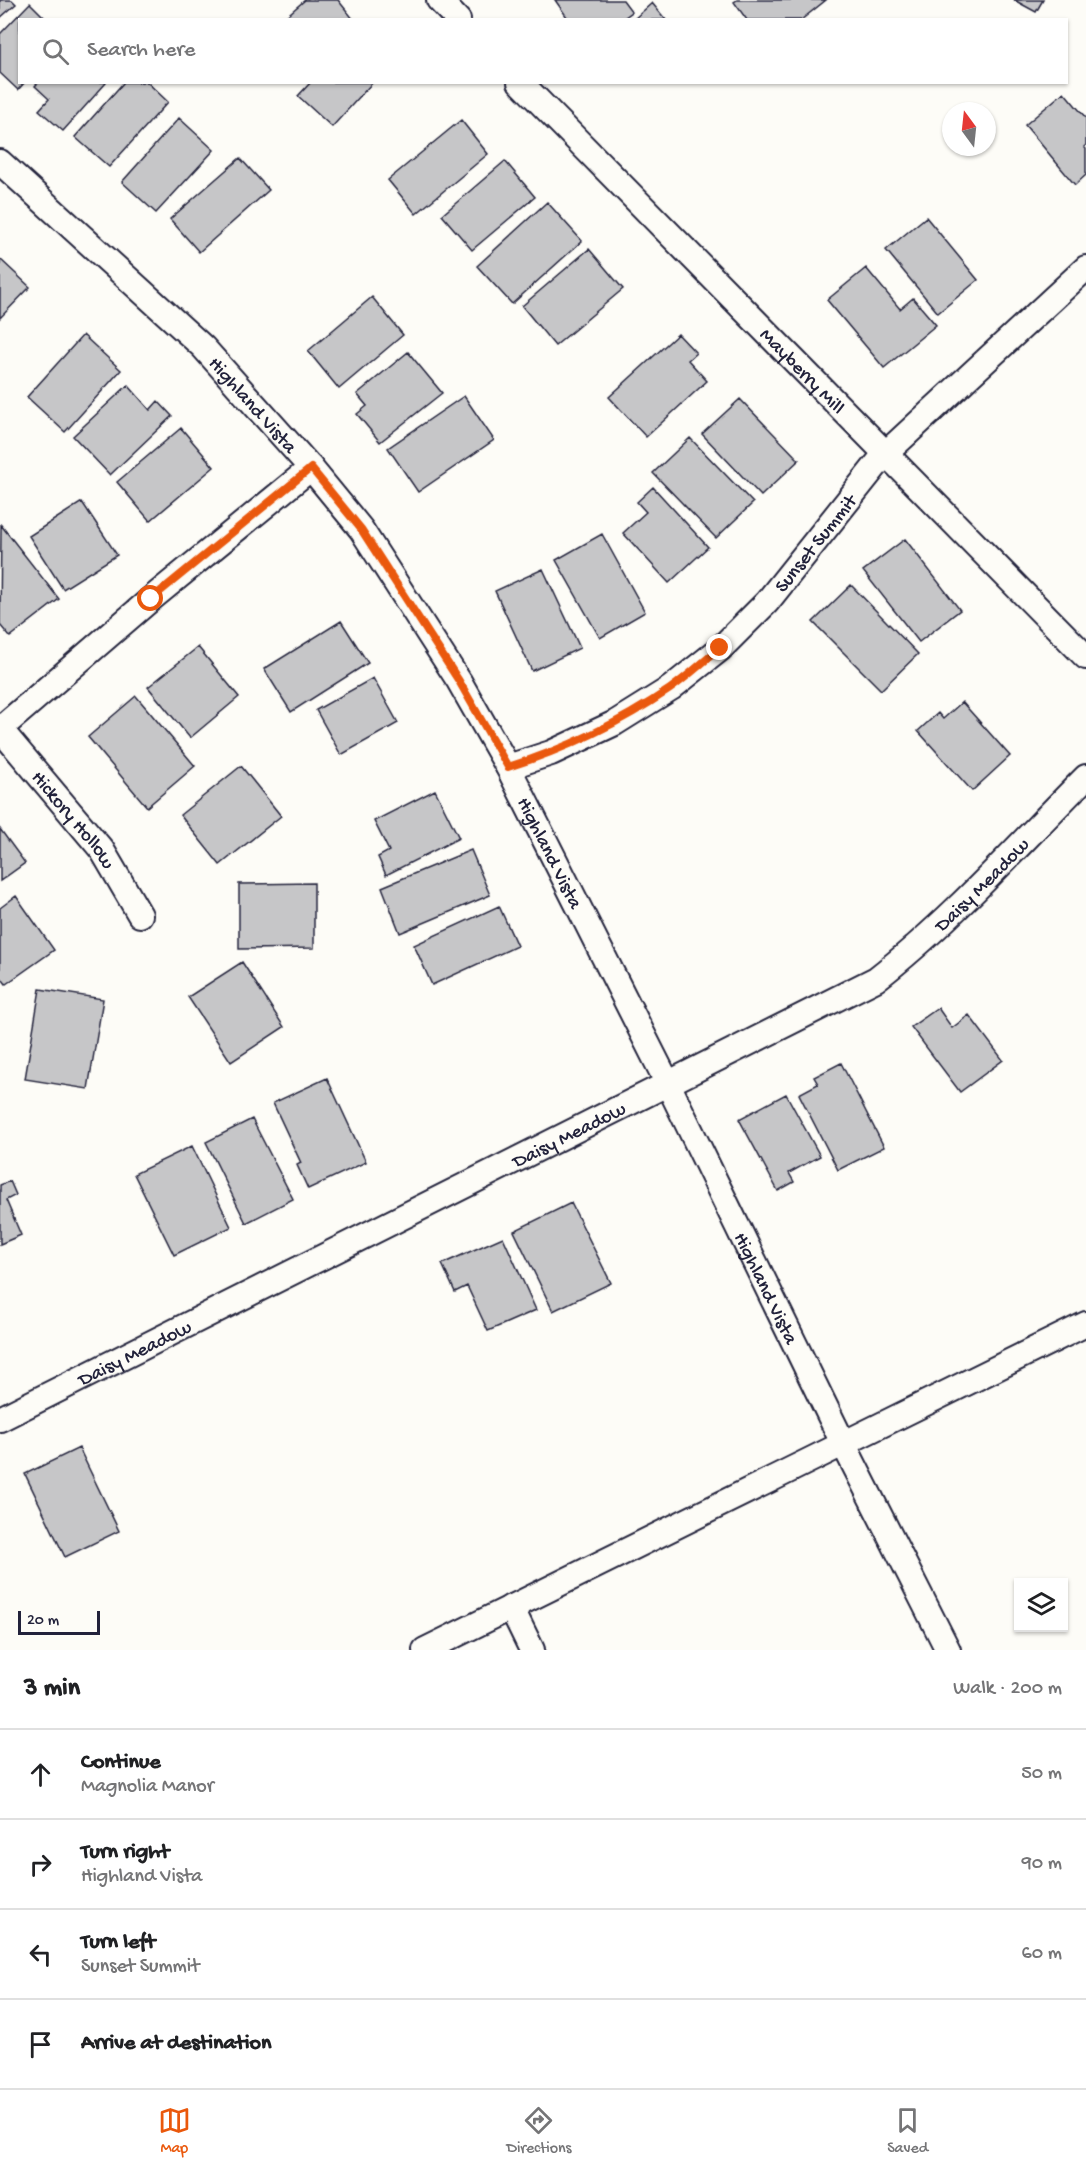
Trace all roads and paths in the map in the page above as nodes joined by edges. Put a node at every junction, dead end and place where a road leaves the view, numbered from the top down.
1 (439, 0) edge
2 (456, 18) edge
3 (522, 84) edge
4 (0, 162) edge
5 (1086, 268) edge
6 (885, 454) junction
7 (311, 468) junction
8 (1086, 657) edge
9 (0, 729) edge
10 (508, 767) junction
11 (1086, 777) edge
12 (140, 915) dead end
13 (668, 1084) junction
14 (1086, 1324) edge
15 (0, 1419) edge
16 (843, 1443) junction
17 (511, 1607) junction
18 (425, 1650) edge
19 (532, 1650) edge
20 (948, 1650) edge

1 - 2 street
3 - 6 street, Mayberry Mill
4 - 7 street, Highland Vista
5 - 6 street, Sunset Summit
6 - 8 street, Mayberry Mill
6 - 10 street, Sunset Summit
7 - 9 street
7 - 10 street, Highland Vista
9 - 12 street, Hickory Hollow
10 - 13 street, Highland Vista
11 - 13 street, Daisy Meadow
13 - 15 street, Daisy Meadow
13 - 16 street, Highland Vista
14 - 16 street
16 - 17 street
16 - 20 street, Highland Vista
17 - 18 street
17 - 19 street

